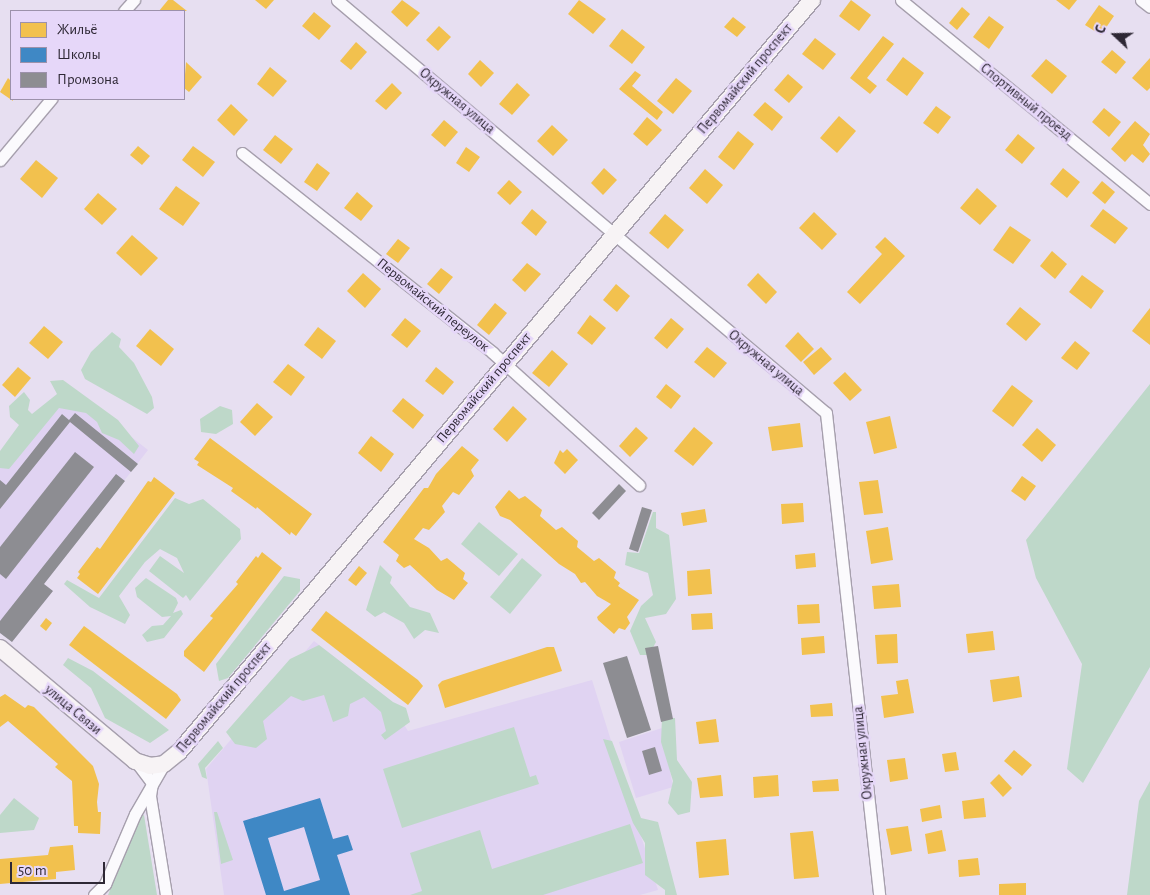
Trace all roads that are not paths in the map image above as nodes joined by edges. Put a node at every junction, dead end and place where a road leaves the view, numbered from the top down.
1 (134, 0) edge
2 (337, 0) edge
3 (812, 0) edge
4 (902, 0) edge
5 (1141, 0) edge
6 (1150, 8) edge
7 (125, 10) edge
8 (50, 100) edge
9 (242, 153) dead end
10 (0, 160) edge
11 (1150, 204) edge
12 (614, 234) junction
13 (505, 364) junction
14 (639, 485) dead end
15 (0, 648) edge
16 (150, 764) junction
17 (152, 784) junction
18 (135, 814) junction
19 (154, 818) junction
20 (94, 895) edge
21 (166, 895) edge
22 (879, 895) edge

1 - 7 street
2 - 12 street, Окружная улица
3 - 12 street, Первомайский проспект
4 - 11 street, Спортивный проезд
5 - 6 street
8 - 10 street
9 - 13 street, Первомайский переулок
12 - 13 street, Первомайский проспект
12 - 22 street, Окружная улица
13 - 14 street, Первомайский переулок
13 - 16 street, Первомайский проспект
15 - 16 street, улица Связи
16 - 17 street
16 - 17 street
17 - 18 street
17 - 19 street
18 - 19 street
18 - 20 street
19 - 21 street

